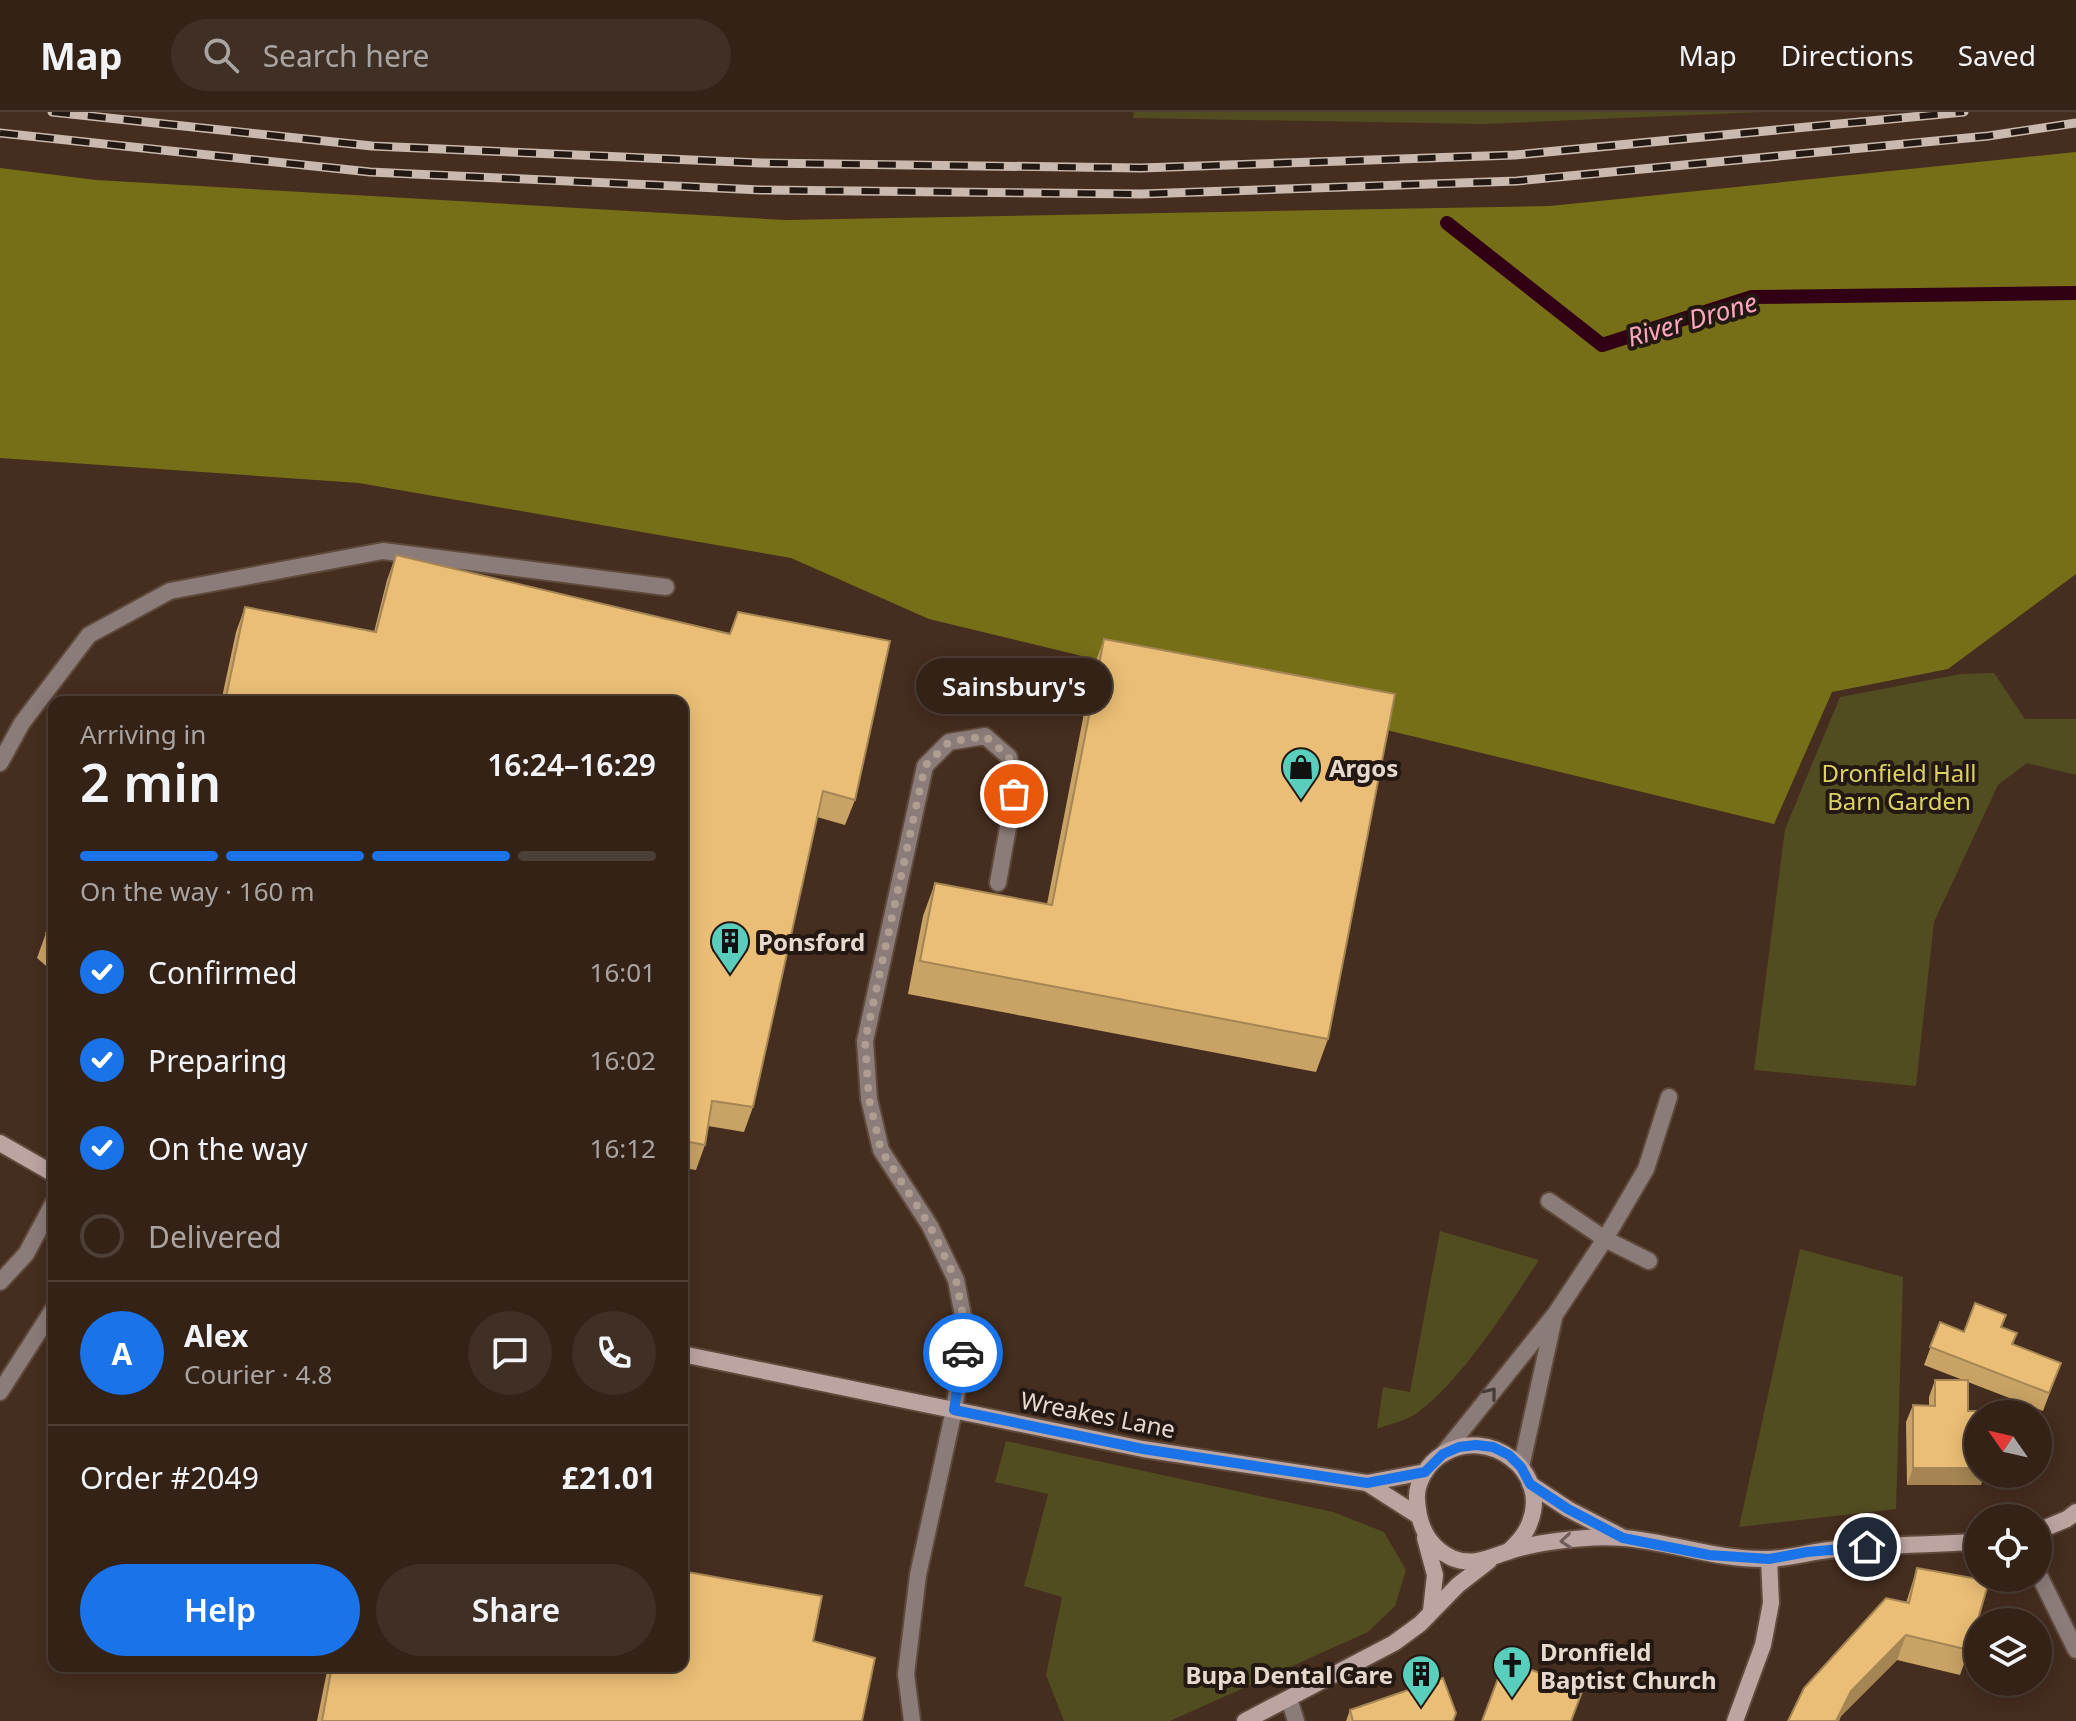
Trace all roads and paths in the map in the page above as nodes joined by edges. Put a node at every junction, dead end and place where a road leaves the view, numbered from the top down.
1 (666, 587) dead end
2 (0, 763) edge
3 (998, 883) dead end
4 (1669, 1097) dead end
5 (0, 1143) edge
6 (48, 1171) edge
7 (1549, 1201) dead end
8 (48, 1213) edge
9 (1605, 1239) junction
10 (1649, 1261) dead end
11 (0, 1282) edge
12 (1556, 1313) junction
13 (48, 1322) edge
14 (688, 1355) edge
15 (0, 1392) edge
16 (954, 1410) junction
17 (1443, 1454) junction
18 (1521, 1467) junction
19 (1425, 1472) junction
20 (1367, 1483) junction
21 (1530, 1484) junction
22 (2076, 1512) edge
23 (1417, 1515) junction
24 (2052, 1525) edge
25 (1424, 1533) junction
26 (1623, 1538) junction
27 (1964, 1543) edge
28 (1509, 1551) junction
29 (1492, 1559) junction
30 (1769, 1559) junction
31 (2047, 1592) edge
32 (1431, 1611) junction
33 (2076, 1650) edge
34 (1289, 1699) junction
35 (912, 1721) edge
36 (1245, 1721) edge
37 (1296, 1721) edge
38 (1735, 1721) edge

1 - 2 street
3 - 16 street
4 - 9 street
5 - 6 street
7 - 9 street
8 - 11 street
9 - 10 street
9 - 12 street
17 -> 12 street
12 - 18 street
13 - 15 street
14 - 16 street, Wreakes Lane
16 - 20 street, Wreakes Lane
16 - 35 street
17 - 18 street
17 - 19 street
18 - 21 street
19 - 20 street, Wreakes Lane
19 - 23 street
20 - 23 street, Wreakes Lane
21 - 26 street
21 - 28 street
22 - 24 street
23 - 25 street
25 - 29 street
25 - 32 street
26 -> 28 street
26 - 30 street
27 - 30 street
28 - 29 street
29 - 32 street
30 - 38 street
31 - 33 street
32 - 34 street
34 - 36 street
34 - 37 street

